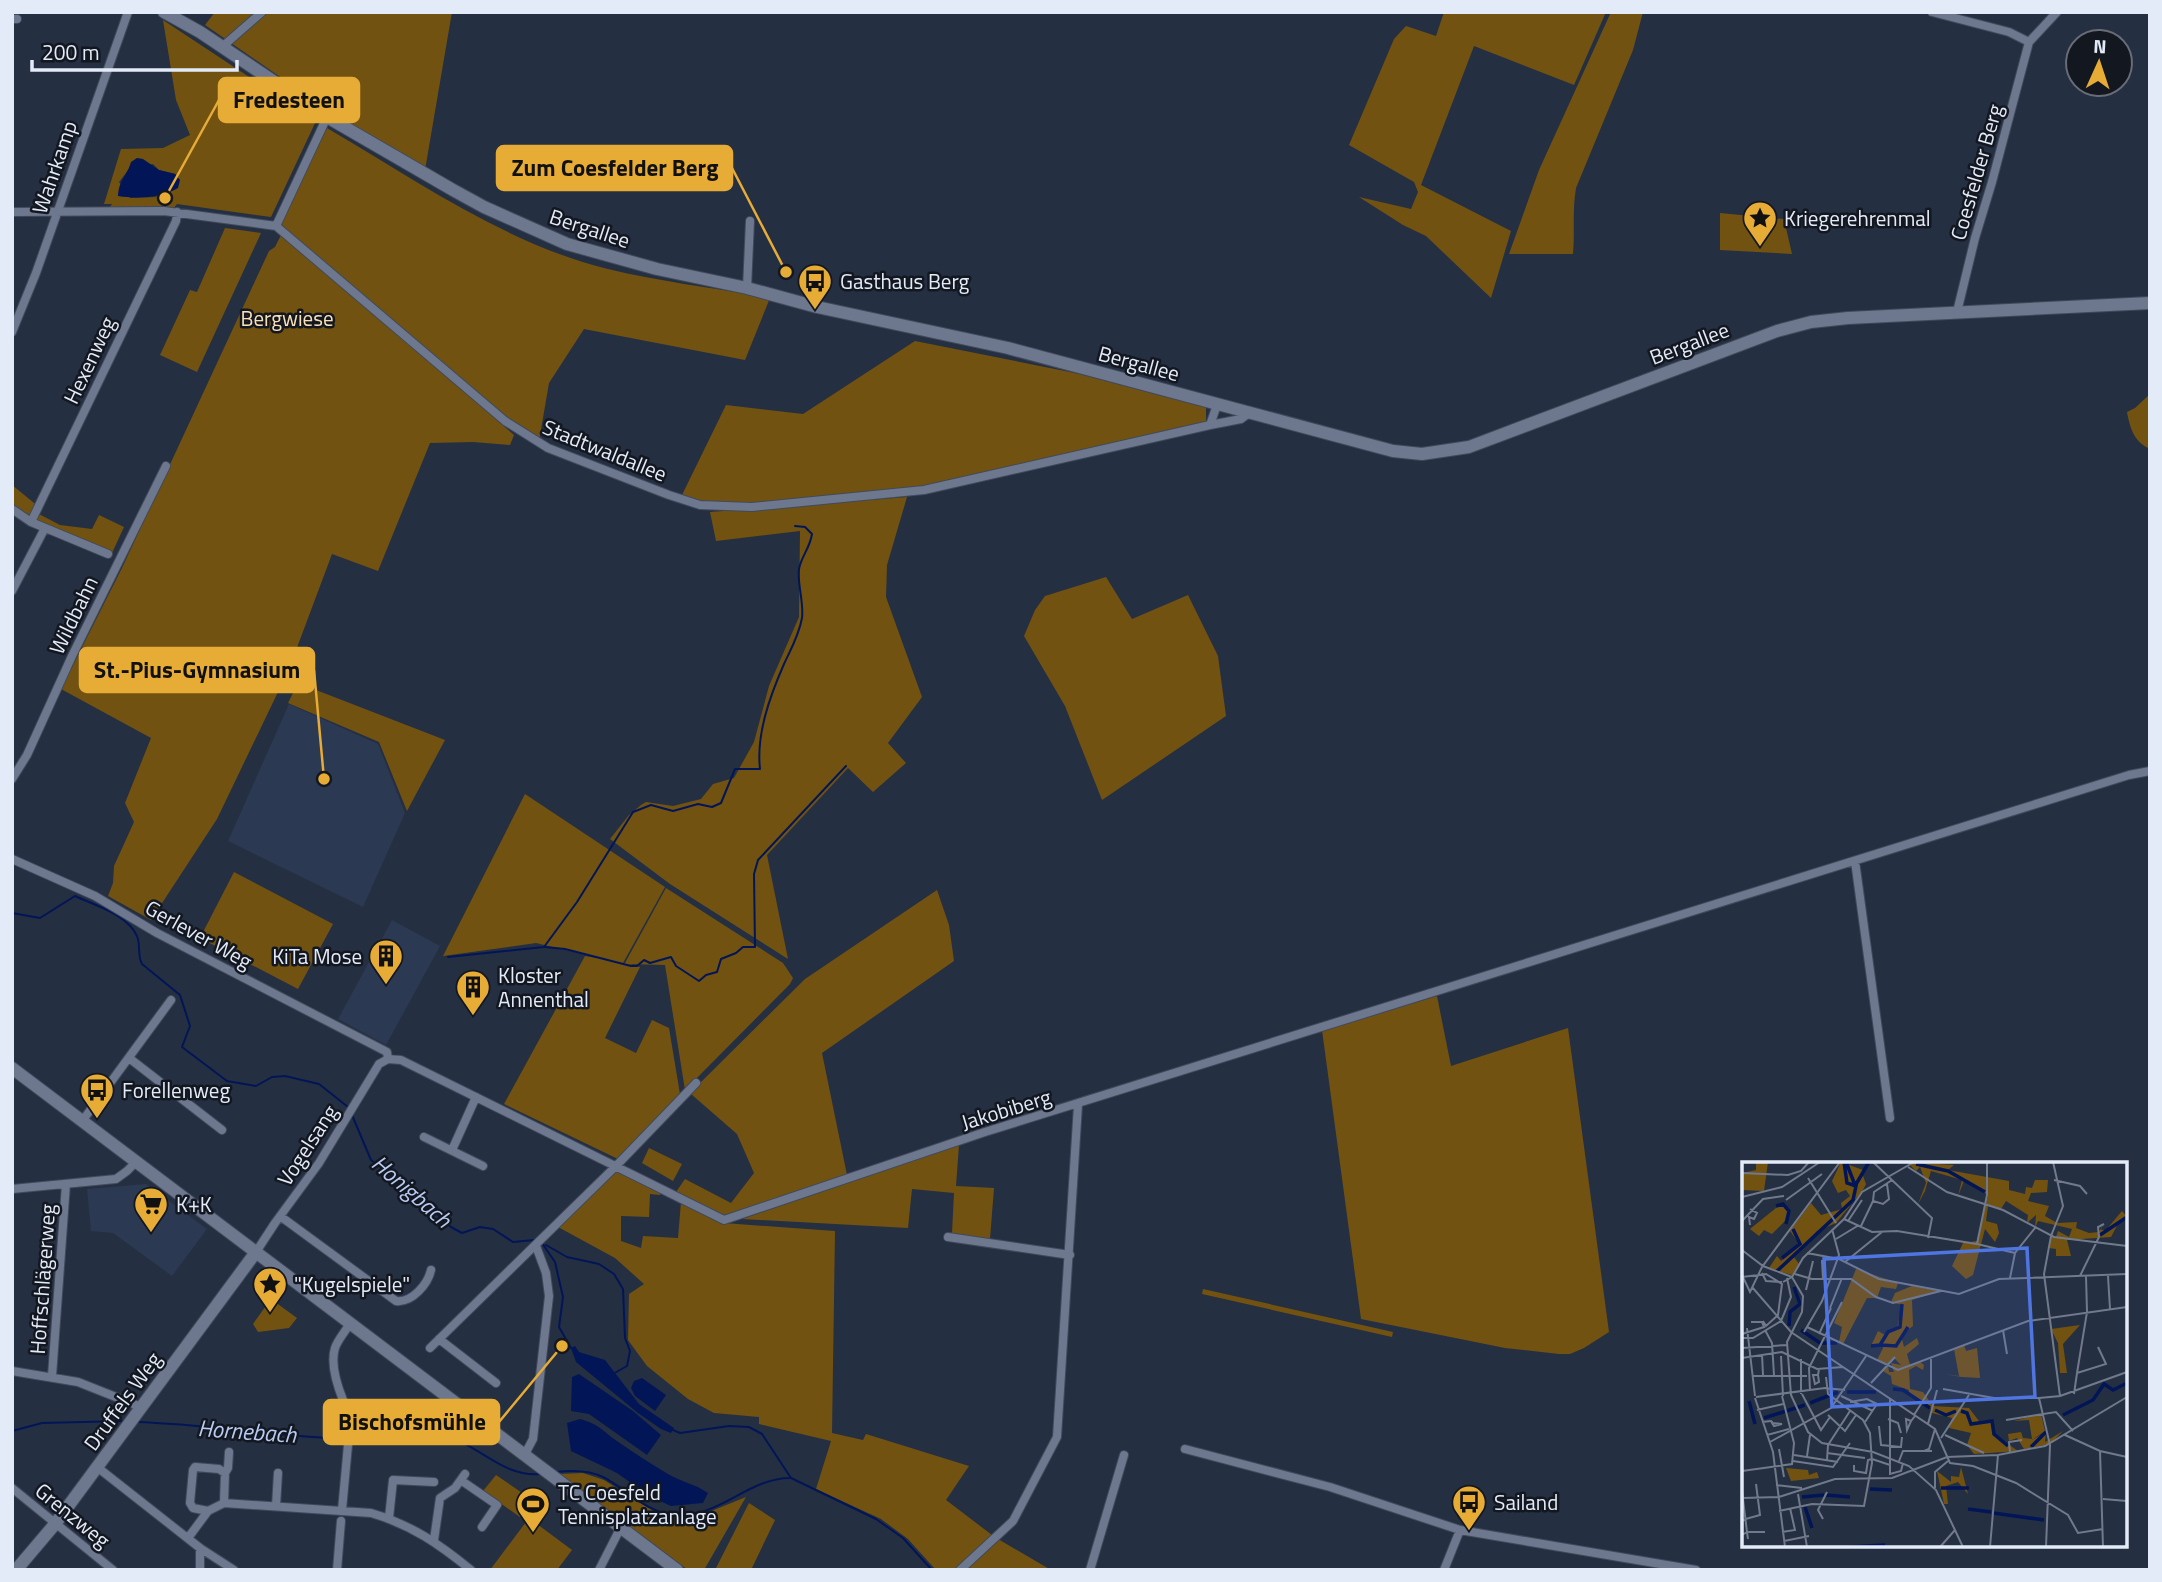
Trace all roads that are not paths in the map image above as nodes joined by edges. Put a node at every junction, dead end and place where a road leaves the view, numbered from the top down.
1 (128, 12) edge
2 (164, 12) edge
3 (262, 12) edge
4 (1931, 12) edge
5 (2057, 12) edge
6 (2029, 42) junction
7 (222, 47) junction
8 (327, 117) junction
9 (58, 210) junction
10 (12, 212) edge
11 (177, 212) junction
12 (750, 221) dead end
13 (276, 226) junction
14 (747, 288) junction
15 (2150, 303) edge
16 (1958, 312) junction
17 (12, 332) edge
18 (1217, 405) junction
19 (1249, 413) junction
20 (1210, 425) junction
21 (166, 466) dead end
22 (12, 509) edge
23 (31, 522) junction
24 (45, 528) junction
25 (108, 554) dead end
26 (12, 591) edge
27 (2150, 771) edge
28 (12, 779) edge
29 (12, 859) edge
30 (1855, 861) junction
31 (171, 1000) dead end
32 (129, 1058) junction
33 (388, 1059) junction
34 (12, 1068) edge
35 (696, 1083) dead end
36 (476, 1097) junction
37 (1078, 1105) junction
38 (1890, 1118) dead end
39 (83, 1120) junction
40 (222, 1130) dead end
41 (424, 1137) dead end
42 (452, 1150) junction
43 (136, 1162) junction
44 (483, 1166) dead end
45 (616, 1166) junction
46 (66, 1184) junction
47 (12, 1189) edge
48 (281, 1216) junction
49 (724, 1220) joint
50 (948, 1237) dead end
51 (539, 1242) junction
52 (256, 1252) junction
53 (1070, 1255) junction
54 (431, 1270) dead end
55 (350, 1323) junction
56 (439, 1339) junction
57 (430, 1348) dead end
58 (12, 1371) edge
59 (52, 1376) junction
60 (496, 1383) dead end
61 (343, 1400) dead end
62 (135, 1415) junction
63 (348, 1445) dead end
64 (1185, 1450) dead end
65 (229, 1452) dead end
66 (525, 1454) junction
67 (1124, 1455) dead end
68 (97, 1468) junction
69 (225, 1473) junction
70 (278, 1473) dead end
71 (434, 1482) dead end
72 (12, 1488) edge
73 (224, 1503) junction
74 (276, 1506) junction
75 (342, 1510) junction
76 (208, 1511) junction
77 (389, 1518) junction
78 (341, 1521) dead end
79 (55, 1524) junction
80 (482, 1527) dead end
81 (621, 1527) junction
82 (1460, 1530) junction
83 (188, 1538) junction
84 (434, 1540) junction
85 (201, 1548) junction
86 (16, 1570) edge
87 (113, 1570) edge
88 (200, 1570) edge
89 (233, 1570) edge
90 (337, 1570) edge
91 (471, 1570) edge
92 (599, 1570) edge
93 (677, 1570) edge
94 (960, 1570) edge
95 (1090, 1570) edge
96 (1444, 1570) edge
97 (1696, 1570) edge

1 - 9 street, Wahrkamp
2 - 7 street, Bergallee
3 - 7 street
4 - 6 street
5 - 6 street, Coesfelder Berg
6 - 16 street, Coesfelder Berg
7 - 8 street, Bergallee
8 - 13 street
8 - 14 street, Bergallee
9 - 10 street
9 - 11 street
9 - 17 street, Wahrkamp
11 - 13 street
11 - 23 street, Hexenweg
12 - 14 street
13 - 20 street, Stadtwaldallee
14 - 18 street, Bergallee
15 - 16 street, Bergallee
16 - 19 street, Bergallee
18 - 19 street, Bergallee
18 - 20 street
19 - 20 street, Stadtwaldallee
21 - 28 street, Wildbahn
22 - 23 street
23 - 24 street
24 - 25 street
24 - 26 street
27 - 30 street
29 - 33 street, Gerlever Weg
30 - 37 street
30 - 38 street
31 - 32 street
32 - 39 street
32 - 40 street
33 - 36 street, Gerlever Weg
33 - 48 street, Vogelsang
34 - 39 street
35 - 45 street
36 - 42 street
36 - 45 street, Gerlever Weg
37 - 49 street, Jakobiberg
37 - 53 street, Jakobiberg
39 - 43 street
41 - 42 street
42 - 44 street
43 - 46 street
43 - 52 street
45 - 49 street, Gerlever Weg
45 - 51 street
46 - 47 street
46 - 59 street, Hoffschlägerweg
48 - 52 street, Vogelsang
48 - 54 street
50 - 53 street
51 - 56 street
51 - 66 street
52 - 55 street
52 - 62 street, Druffels Weg
53 - 94 street, Jakobiberg
55 - 61 street
55 - 66 street
56 - 57 street
56 - 60 street
58 - 59 street
59 - 62 street
62 - 68 street, Druffels Weg
63 - 75 street
64 - 82 street
65 - 69 street
66 - 81 street
67 - 95 street
68 - 79 street, Druffels Weg
68 - 83 street
69 - 73 street
69 - 76 street
70 - 74 street
71 - 77 street
72 - 79 street, Grenzweg
73 - 74 street
73 - 76 street
74 - 75 street
75 - 77 street
76 - 83 street
77 - 84 street
78 - 90 street
79 - 86 street, Druffels Weg
79 - 87 street, Grenzweg
80 - 84 street
81 - 92 street
81 - 93 street
82 - 96 street
82 - 97 street
83 - 85 street
84 - 91 street
85 - 88 street
85 - 89 street

